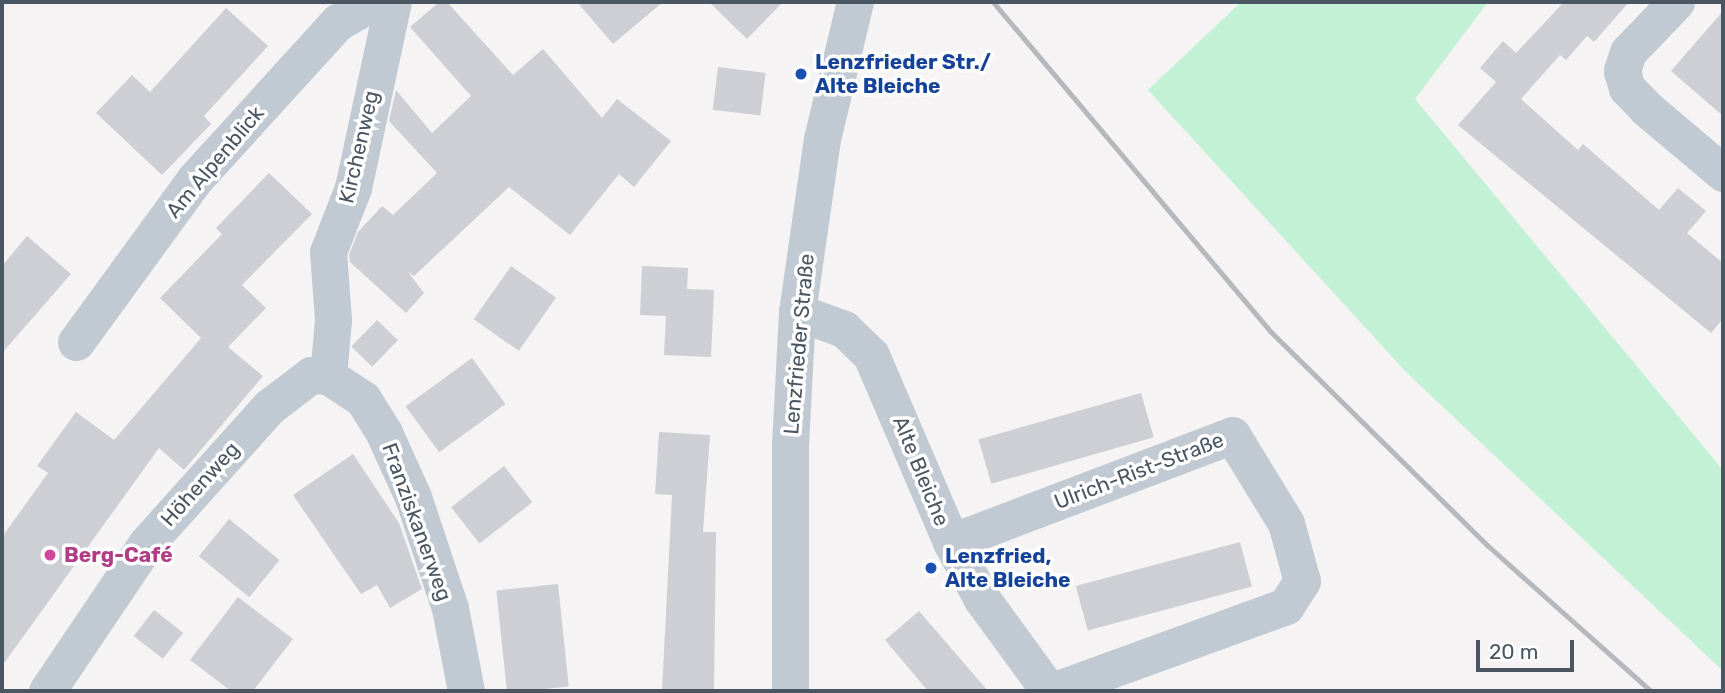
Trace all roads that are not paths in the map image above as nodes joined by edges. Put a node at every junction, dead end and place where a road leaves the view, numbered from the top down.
1 (374, 2) edge
2 (393, 2) edge
3 (855, 2) edge
4 (1676, 2) edge
5 (1723, 173) edge
6 (797, 312) junction
7 (76, 342) dead end
8 (328, 376) junction
9 (951, 542) junction
10 (47, 691) edge
11 (466, 691) edge
12 (790, 691) edge
13 (1051, 691) edge

1 - 7 street, Am Alpenblick
2 - 8 street, Kirchenweg
3 - 6 street, Lenzfrieder Straße
4 - 5 street
6 - 9 street, Alte Bleiche
6 - 12 street, Lenzfrieder Straße
8 - 10 street, Höhenweg
8 - 11 street, Franziskanerweg
9 - 13 street, Alte Bleiche
9 - 13 street, Ulrich-Rist-Straße

